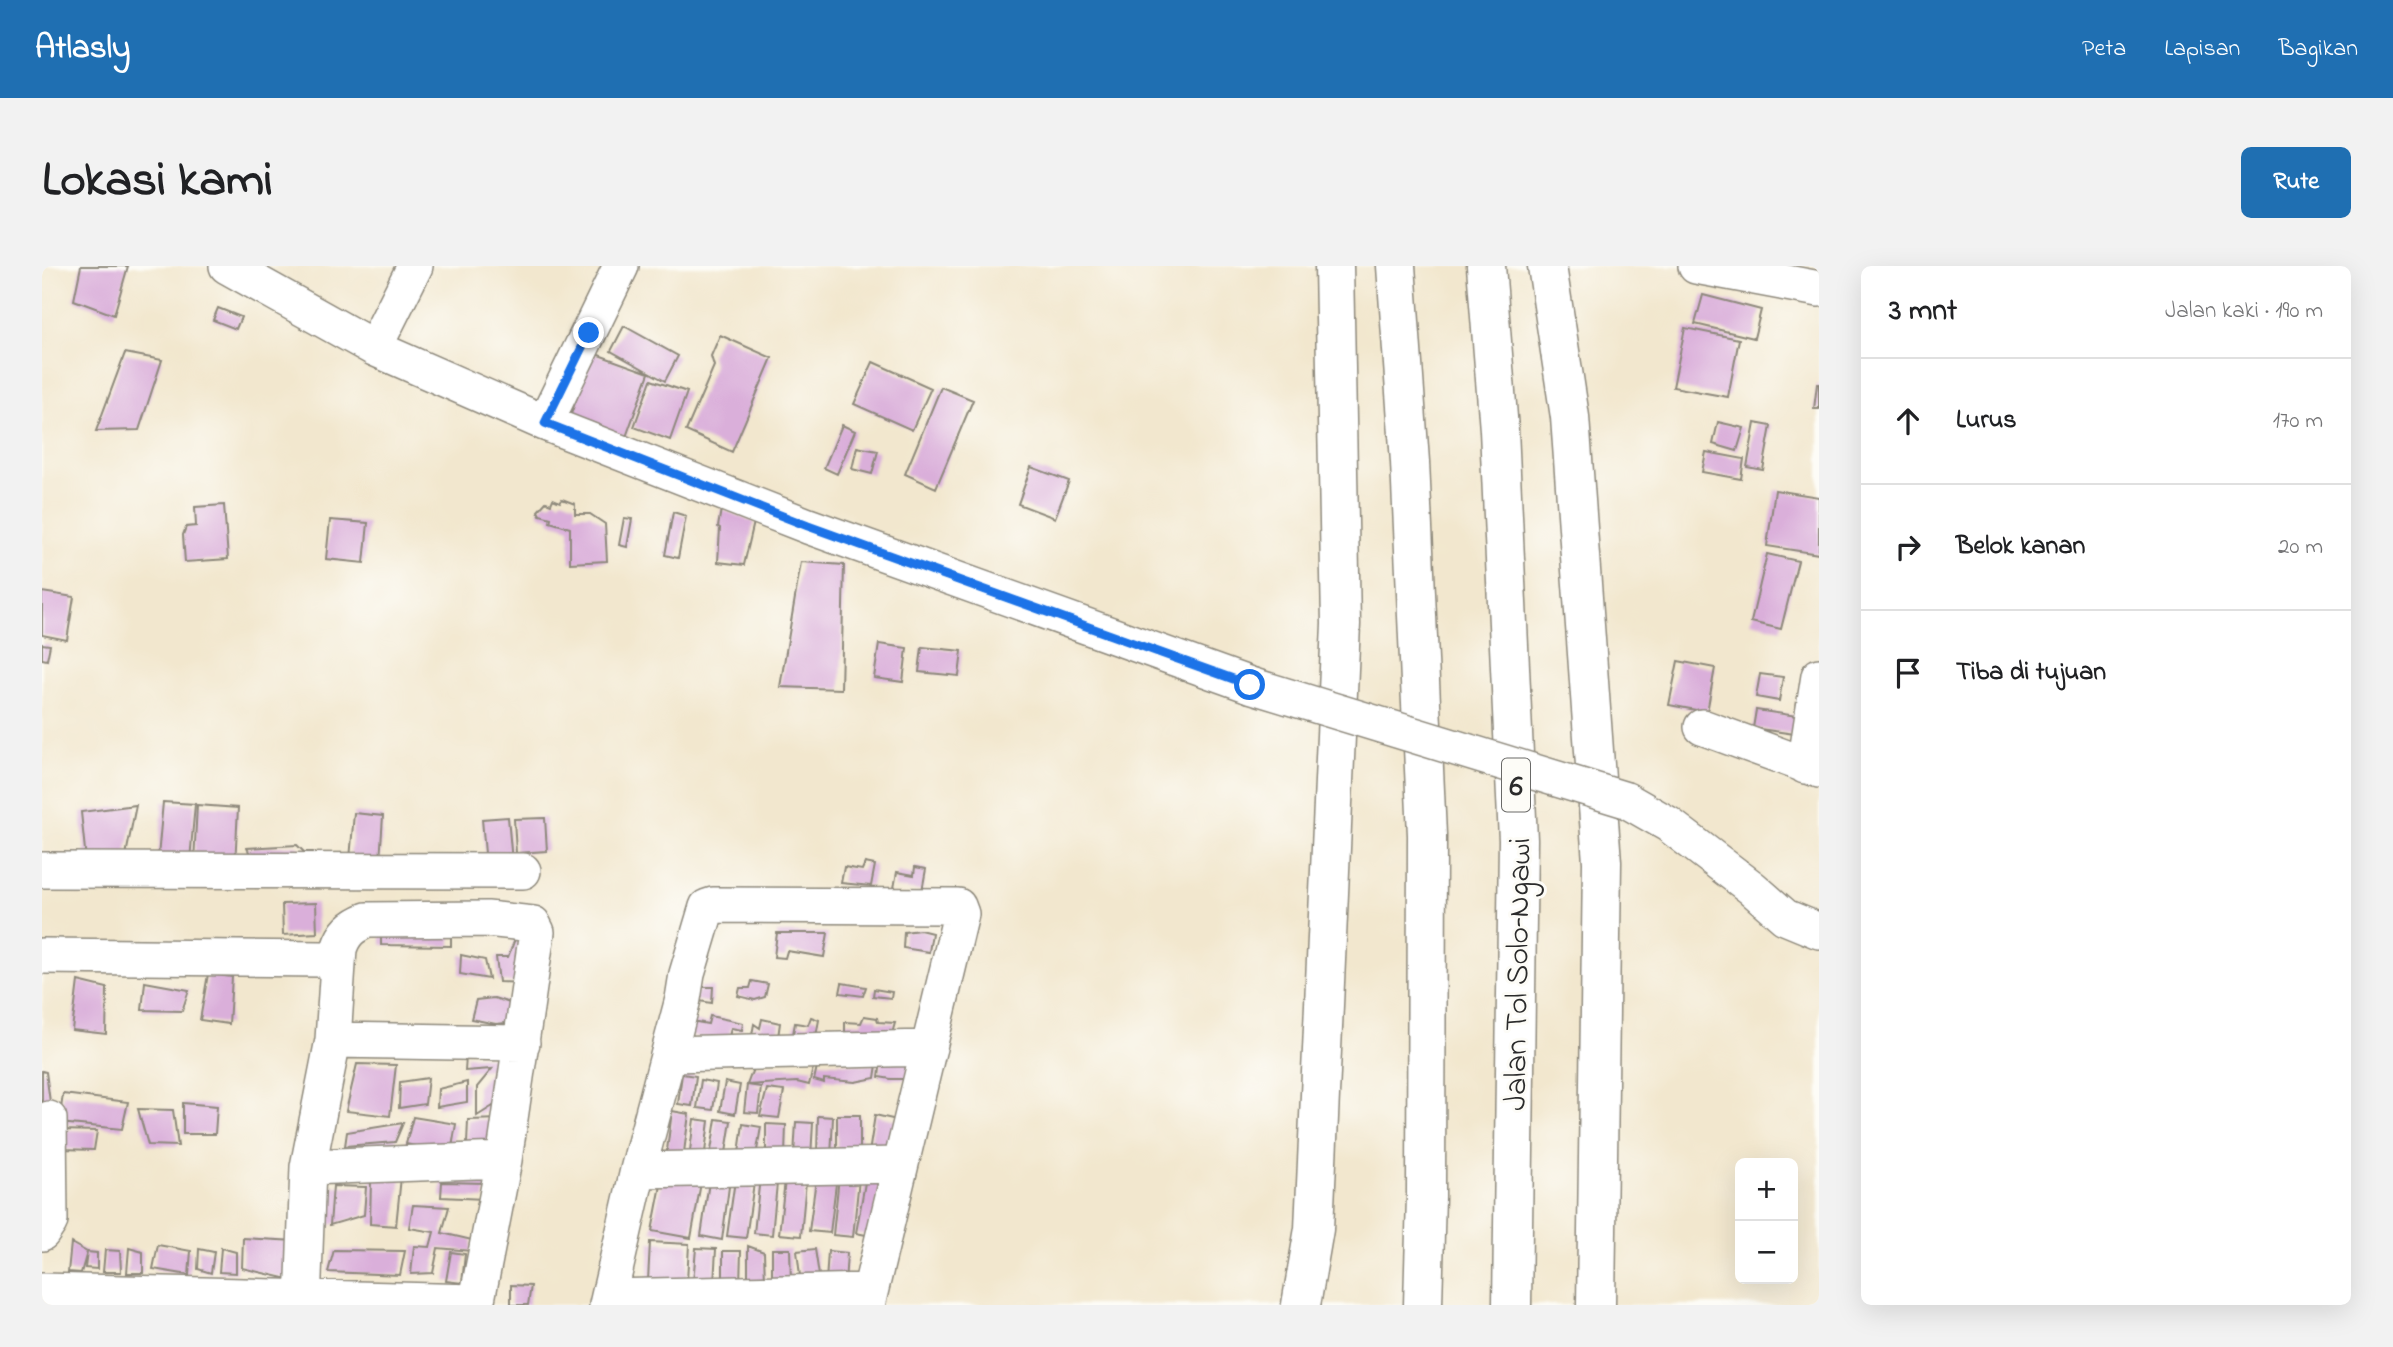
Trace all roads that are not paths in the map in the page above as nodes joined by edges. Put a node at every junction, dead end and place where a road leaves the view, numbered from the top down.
1 (228, 266) edge
2 (415, 266) edge
3 (621, 266) edge
4 (1334, 266) edge
5 (1396, 266) edge
6 (1486, 266) edge
7 (1547, 266) edge
8 (1696, 266) edge
9 (1819, 289) edge
10 (374, 348) junction
11 (545, 423) junction
12 (1819, 676) edge
13 (1702, 727) dead end
14 (1812, 768) edge
15 (42, 870) edge
16 (523, 871) dead end
17 (1819, 931) edge
18 (42, 956) edge
19 (323, 959) dead end
20 (333, 1040) junction
21 (522, 1043) junction
22 (929, 1048) junction
23 (669, 1054) junction
24 (49, 1119) dead end
25 (504, 1160) junction
26 (899, 1165) junction
27 (308, 1167) junction
28 (638, 1170) junction
29 (42, 1233) edge
30 (42, 1291) edge
31 (868, 1298) edge
32 (303, 1301) edge
33 (608, 1301) edge
34 (476, 1304) edge
35 (1301, 1305) edge
36 (1423, 1305) edge
37 (1512, 1305) edge
38 (1596, 1305) edge

1 - 10 street
2 - 10 street
3 - 11 street
4 - 35 highway
5 - 36 highway
6 - 37 highway, Jalan Tol Solo–Ngawi / 6
7 - 38 highway
8 - 9 street
10 - 11 street
11 - 17 street, bridge
12 - 14 street
13 - 14 street
15 - 16 street
18 - 19 street
20 - 21 street
20 - 21 street
20 - 27 street
21 - 25 street
22 - 23 street
22 - 23 street
22 - 26 street
23 - 28 street
24 - 29 street
25 - 27 street
25 - 34 street
26 - 28 street
26 - 31 street
27 - 32 street
28 - 33 street
30 - 32 street
31 - 33 street
32 - 34 street

